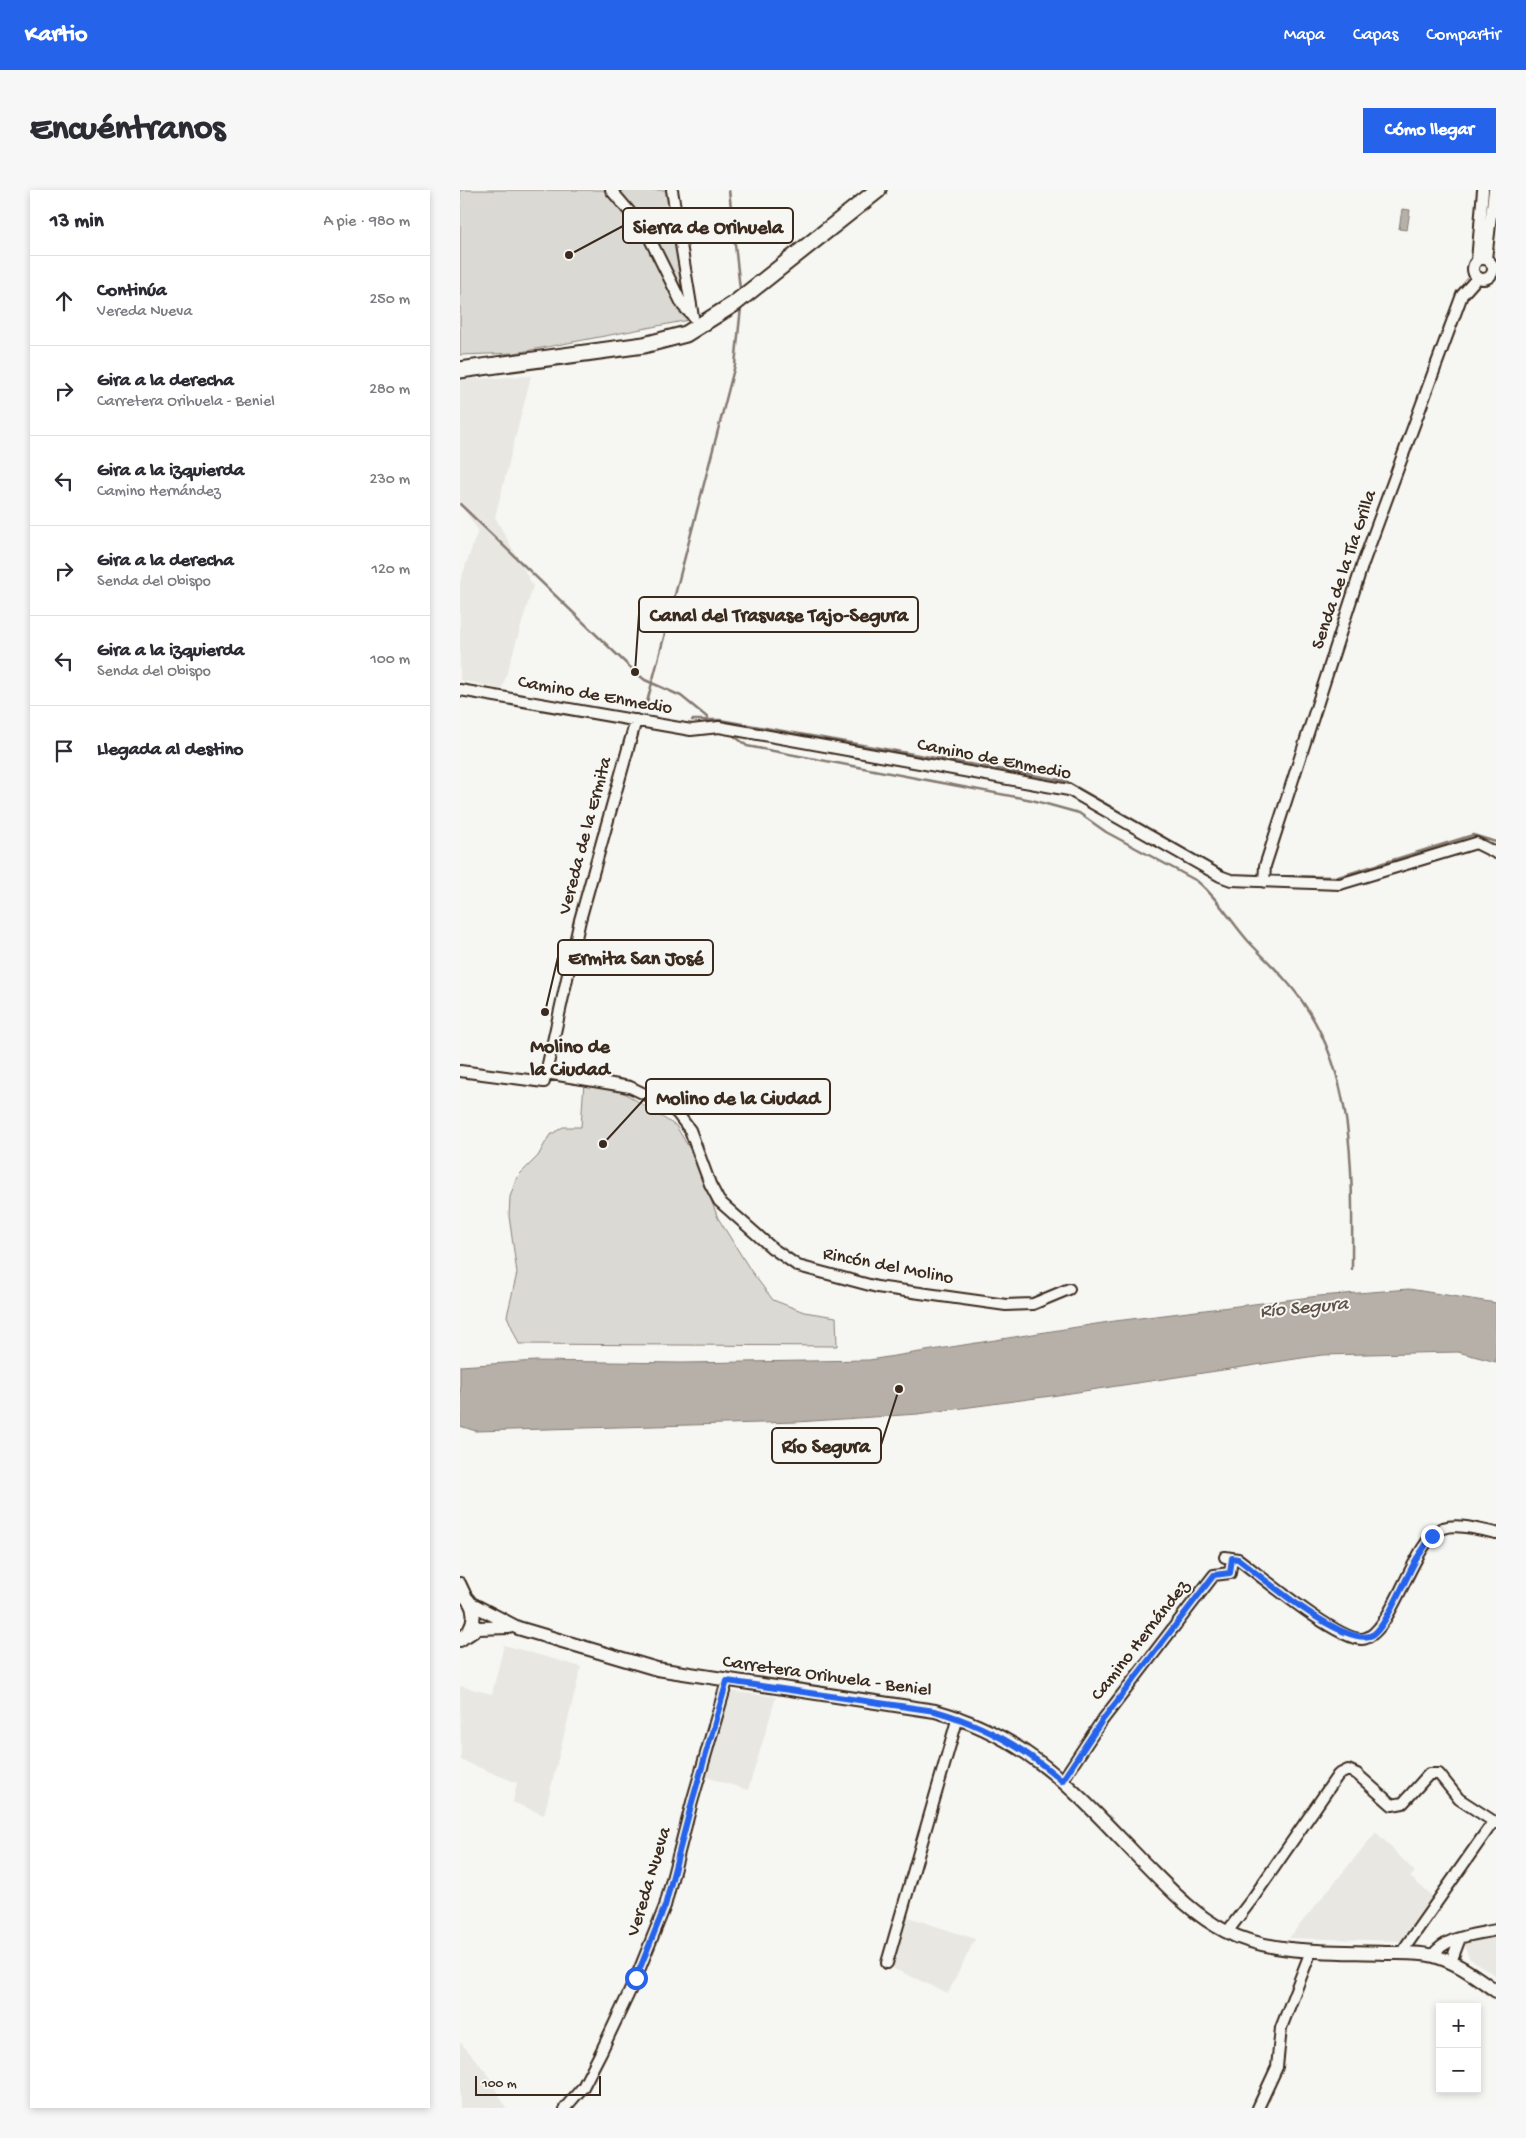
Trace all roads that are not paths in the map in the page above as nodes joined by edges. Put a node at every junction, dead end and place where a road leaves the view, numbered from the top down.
1 (611, 190) edge
2 (672, 190) edge
3 (878, 190) edge
4 (1483, 190) edge
5 (1494, 190) edge
6 (1482, 260) junction
7 (1478, 276) junction
8 (694, 323) junction
9 (461, 370) edge
10 (460, 690) edge
11 (636, 720) junction
12 (1496, 853) edge
13 (1264, 882) junction
14 (460, 1071) edge
15 (546, 1073) junction
16 (1069, 1289) dead end
17 (1496, 1533) edge
18 (460, 1583) edge
19 (466, 1598) edge
20 (518, 1628) junction
21 (463, 1638) edge
22 (727, 1681) junction
23 (958, 1718) junction
24 (1062, 1781) junction
25 (1495, 1822) edge
26 (1496, 1930) edge
27 (1227, 1932) junction
28 (1460, 1938) junction
29 (1311, 1950) junction
30 (1401, 1953) junction
31 (1432, 1956) junction
32 (1451, 1962) junction
33 (887, 1963) dead end
34 (1496, 1990) edge
35 (565, 2108) edge
36 (1258, 2108) edge

1 - 8 street
2 - 8 street
3 - 8 highway
4 - 6 street
5 - 6 street
6 - 7 street
6 - 7 street
7 - 13 street, Senda de la Tía Grilla
8 - 9 highway
10 - 11 street, Camino de Enmedio
11 - 13 street, Camino de Enmedio
11 - 15 street, Vereda de la Ermita
12 - 13 street, Camino de Enmedio
14 - 15 street
15 - 16 street, Rincón del Molino
17 - 24 street, Camino Hernández
18 - 19 street
19 - 20 main road, Carretera Orihuela - Beniel
19 - 21 main road
20 - 21 main road, Carretera Orihuela - Beniel
20 - 22 main road, Carretera Orihuela - Beniel
22 - 23 main road, Carretera Orihuela - Beniel
22 - 35 street, Vereda Nueva
23 - 24 main road, Carretera Orihuela - Beniel
23 - 33 street
24 - 27 main road, Carretera Orihuela - Beniel
25 - 27 street
25 - 30 street
26 - 28 street
27 - 29 main road, Carretera Orihuela - Beniel
28 - 31 street
28 - 32 street
29 - 30 main road, Carretera Orihuela - Beniel
29 - 36 street
30 - 31 main road, Carretera Orihuela - Beniel
31 - 32 main road, Carretera Orihuela - Beniel
32 - 34 main road, Carretera Orihuela - Beniel

